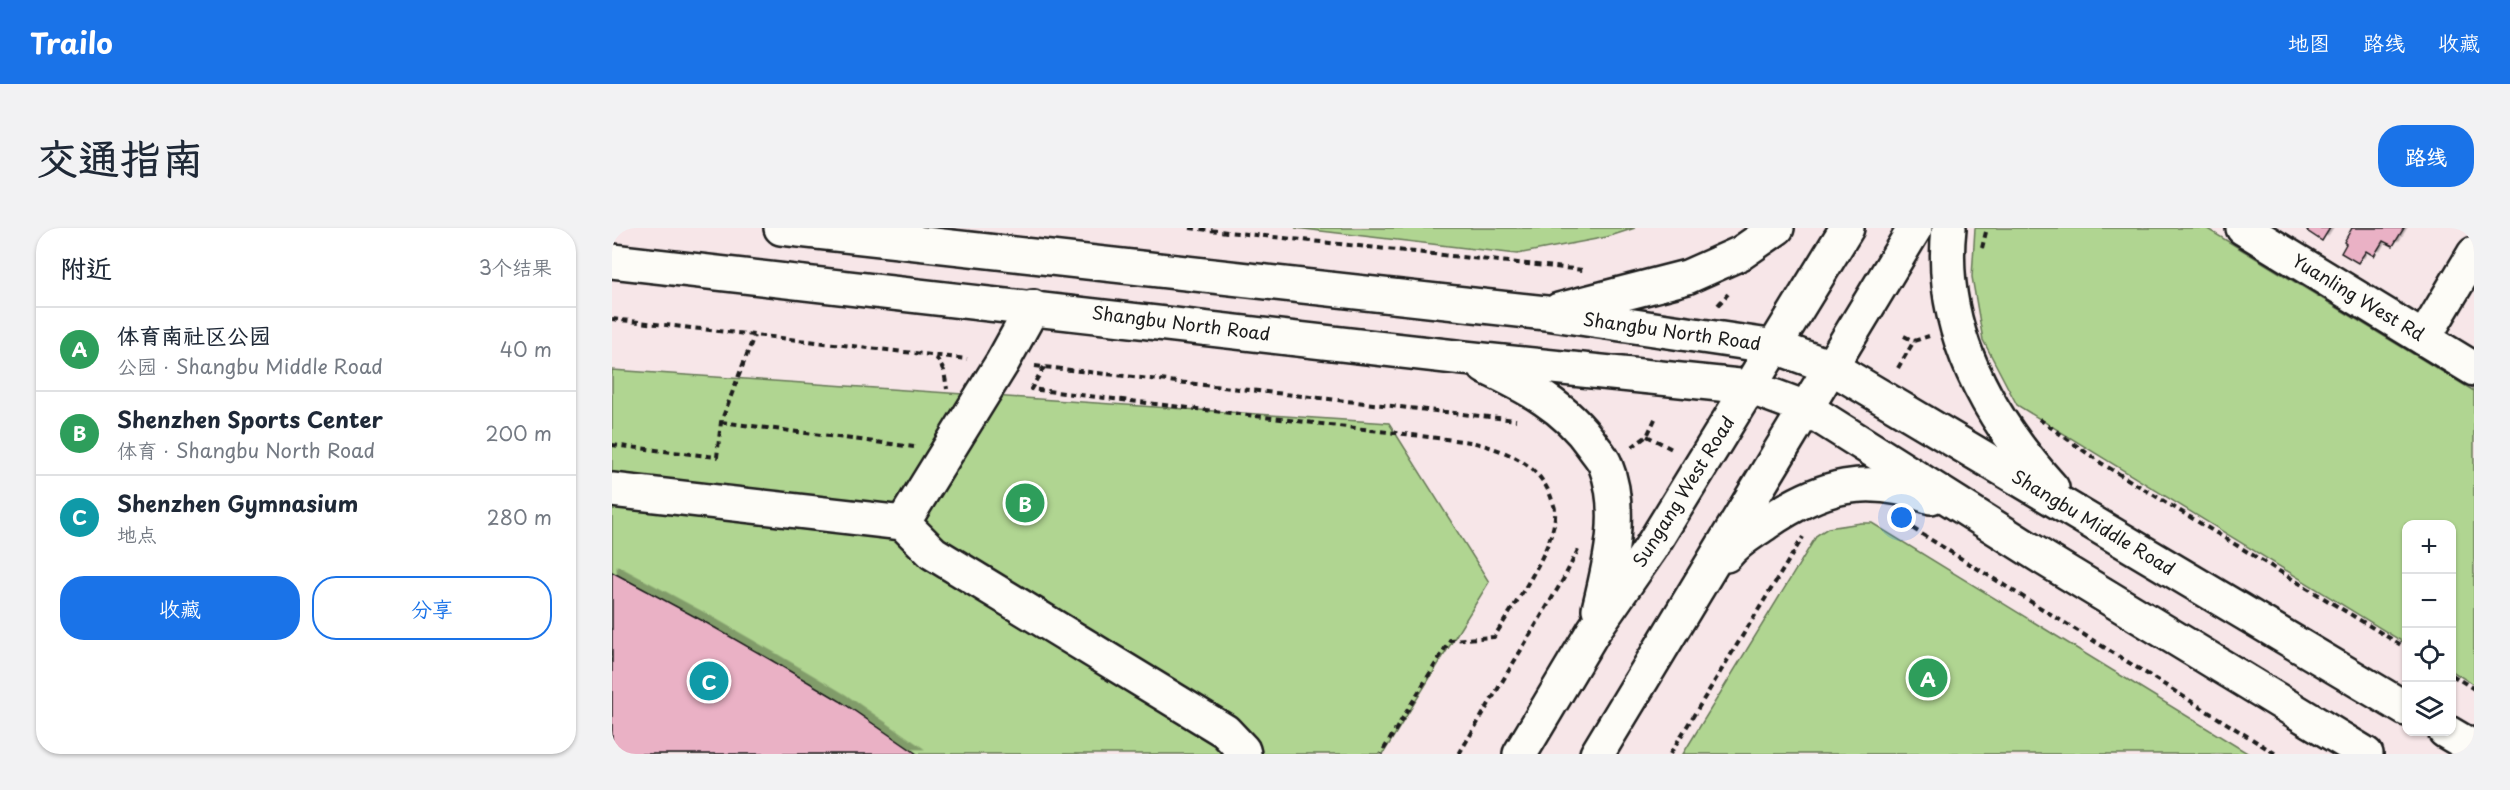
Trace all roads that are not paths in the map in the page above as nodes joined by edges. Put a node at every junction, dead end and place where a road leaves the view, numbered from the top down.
1 (781, 228) edge
2 (1777, 228) edge
3 (1847, 228) edge
4 (1915, 228) edge
5 (1948, 228) edge
6 (2257, 232) edge
7 (2474, 254) edge
8 (612, 261) edge
9 (1033, 307) junction
10 (1546, 313) junction
11 (2424, 338) junction
12 (1776, 347) junction
13 (1464, 358) junction
14 (1831, 367) junction
15 (2474, 369) edge
16 (1749, 387) junction
17 (1806, 408) junction
18 (612, 490) edge
19 (1973, 513) junction
20 (2076, 513) junction
21 (903, 523) junction
22 (1693, 595) junction
23 (1594, 630) junction
24 (2402, 707) edge
25 (2452, 736) edge
26 (2474, 748) edge
27 (1244, 754) edge
28 (1520, 754) edge
29 (1597, 754) edge
30 (2366, 754) edge

1 - 10 main road, Shangbu North Road
2 - 10 main road
3 - 12 main road, Sungang West Road
4 - 14 main road
5 - 20 main road
6 - 11 main road, Yuanling West Rd
7 - 11 main road
8 - 9 main road, Shangbu North Road
9 - 13 main road, Shangbu North Road
9 - 21 main road
10 - 12 main road, Shangbu North Road
11 - 15 main road, Yuanling West Rd
12 - 14 main road, Shangbu Middle Road
12 - 16 main road, Sungang West Road
13 - 16 main road, Shangbu North Road
13 - 23 main road
14 - 17 main road
14 - 20 main road, Shangbu Middle Road
16 - 17 main road
16 - 23 main road, Sungang West Road
17 - 19 main road
17 - 22 main road
18 - 21 main road
19 - 22 main road
19 - 30 main road
20 - 24 main road, Shangbu Middle Road
21 - 27 main road
22 - 29 main road
23 - 28 main road, Sungang West Road
25 - 26 main road

